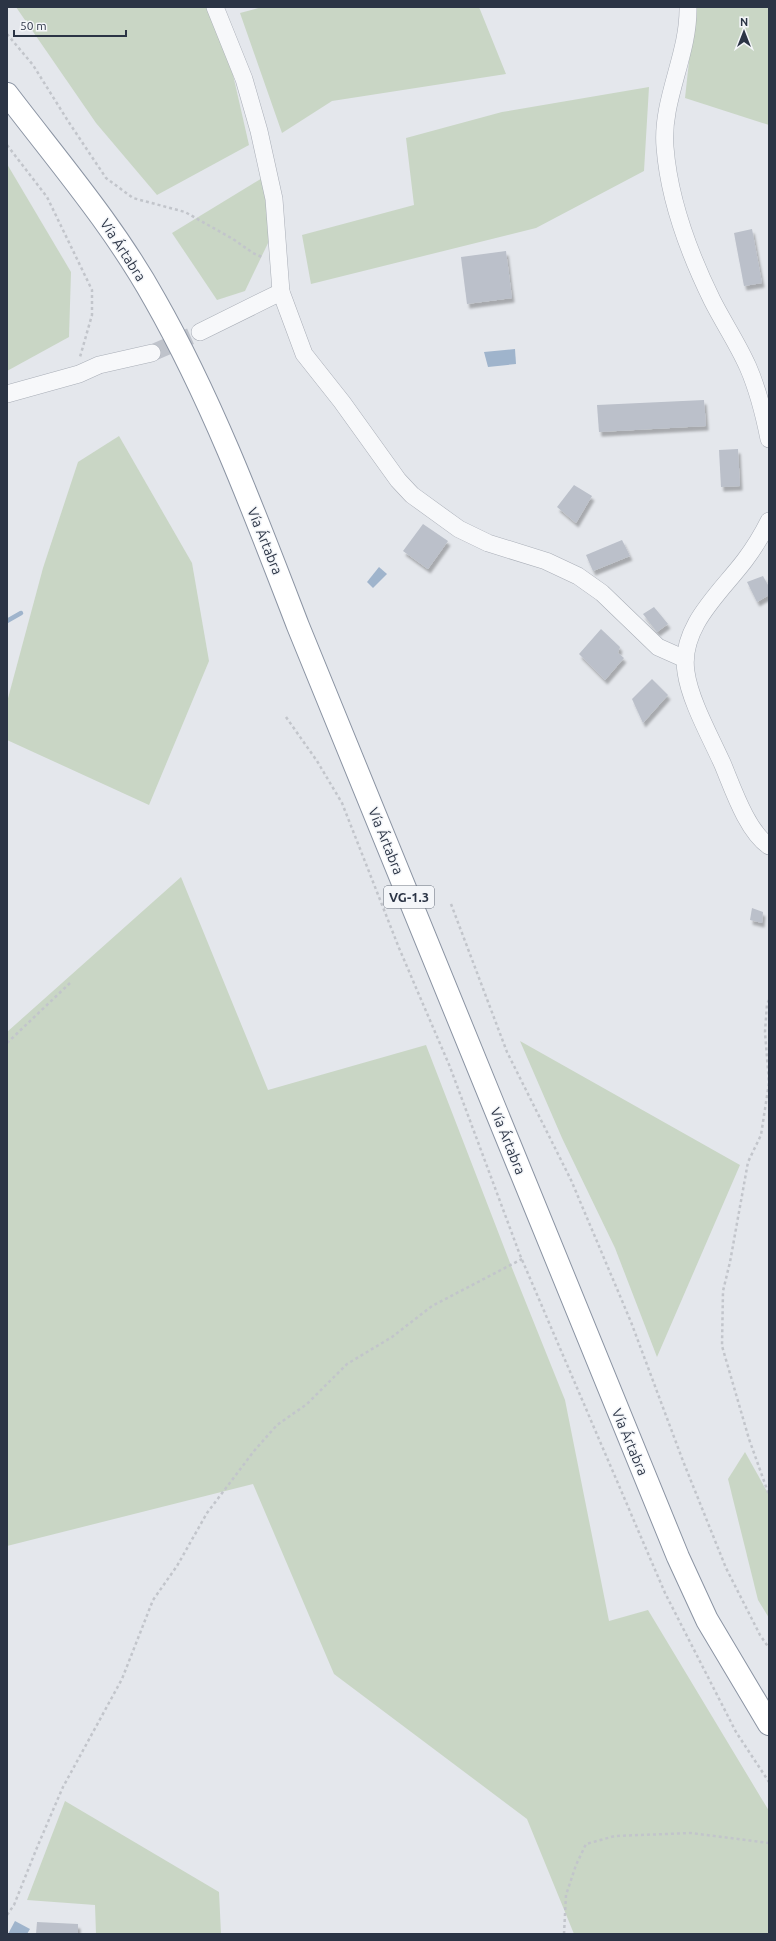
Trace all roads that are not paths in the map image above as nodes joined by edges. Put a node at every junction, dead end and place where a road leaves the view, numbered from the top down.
1 (215, 7) edge
2 (688, 7) edge
3 (7, 94) edge
4 (281, 292) junction
5 (200, 332) tunnel mouth
6 (152, 353) tunnel mouth
7 (7, 394) edge
8 (769, 439) edge
9 (769, 521) edge
10 (685, 659) junction
11 (769, 846) edge
12 (769, 1724) edge

1 - 4 street
2 - 8 street
3 - 12 highway, Vía Ártabra / VG-1.3
4 - 5 street
4 - 10 street
6 - 7 street
9 - 10 street
10 - 11 street

